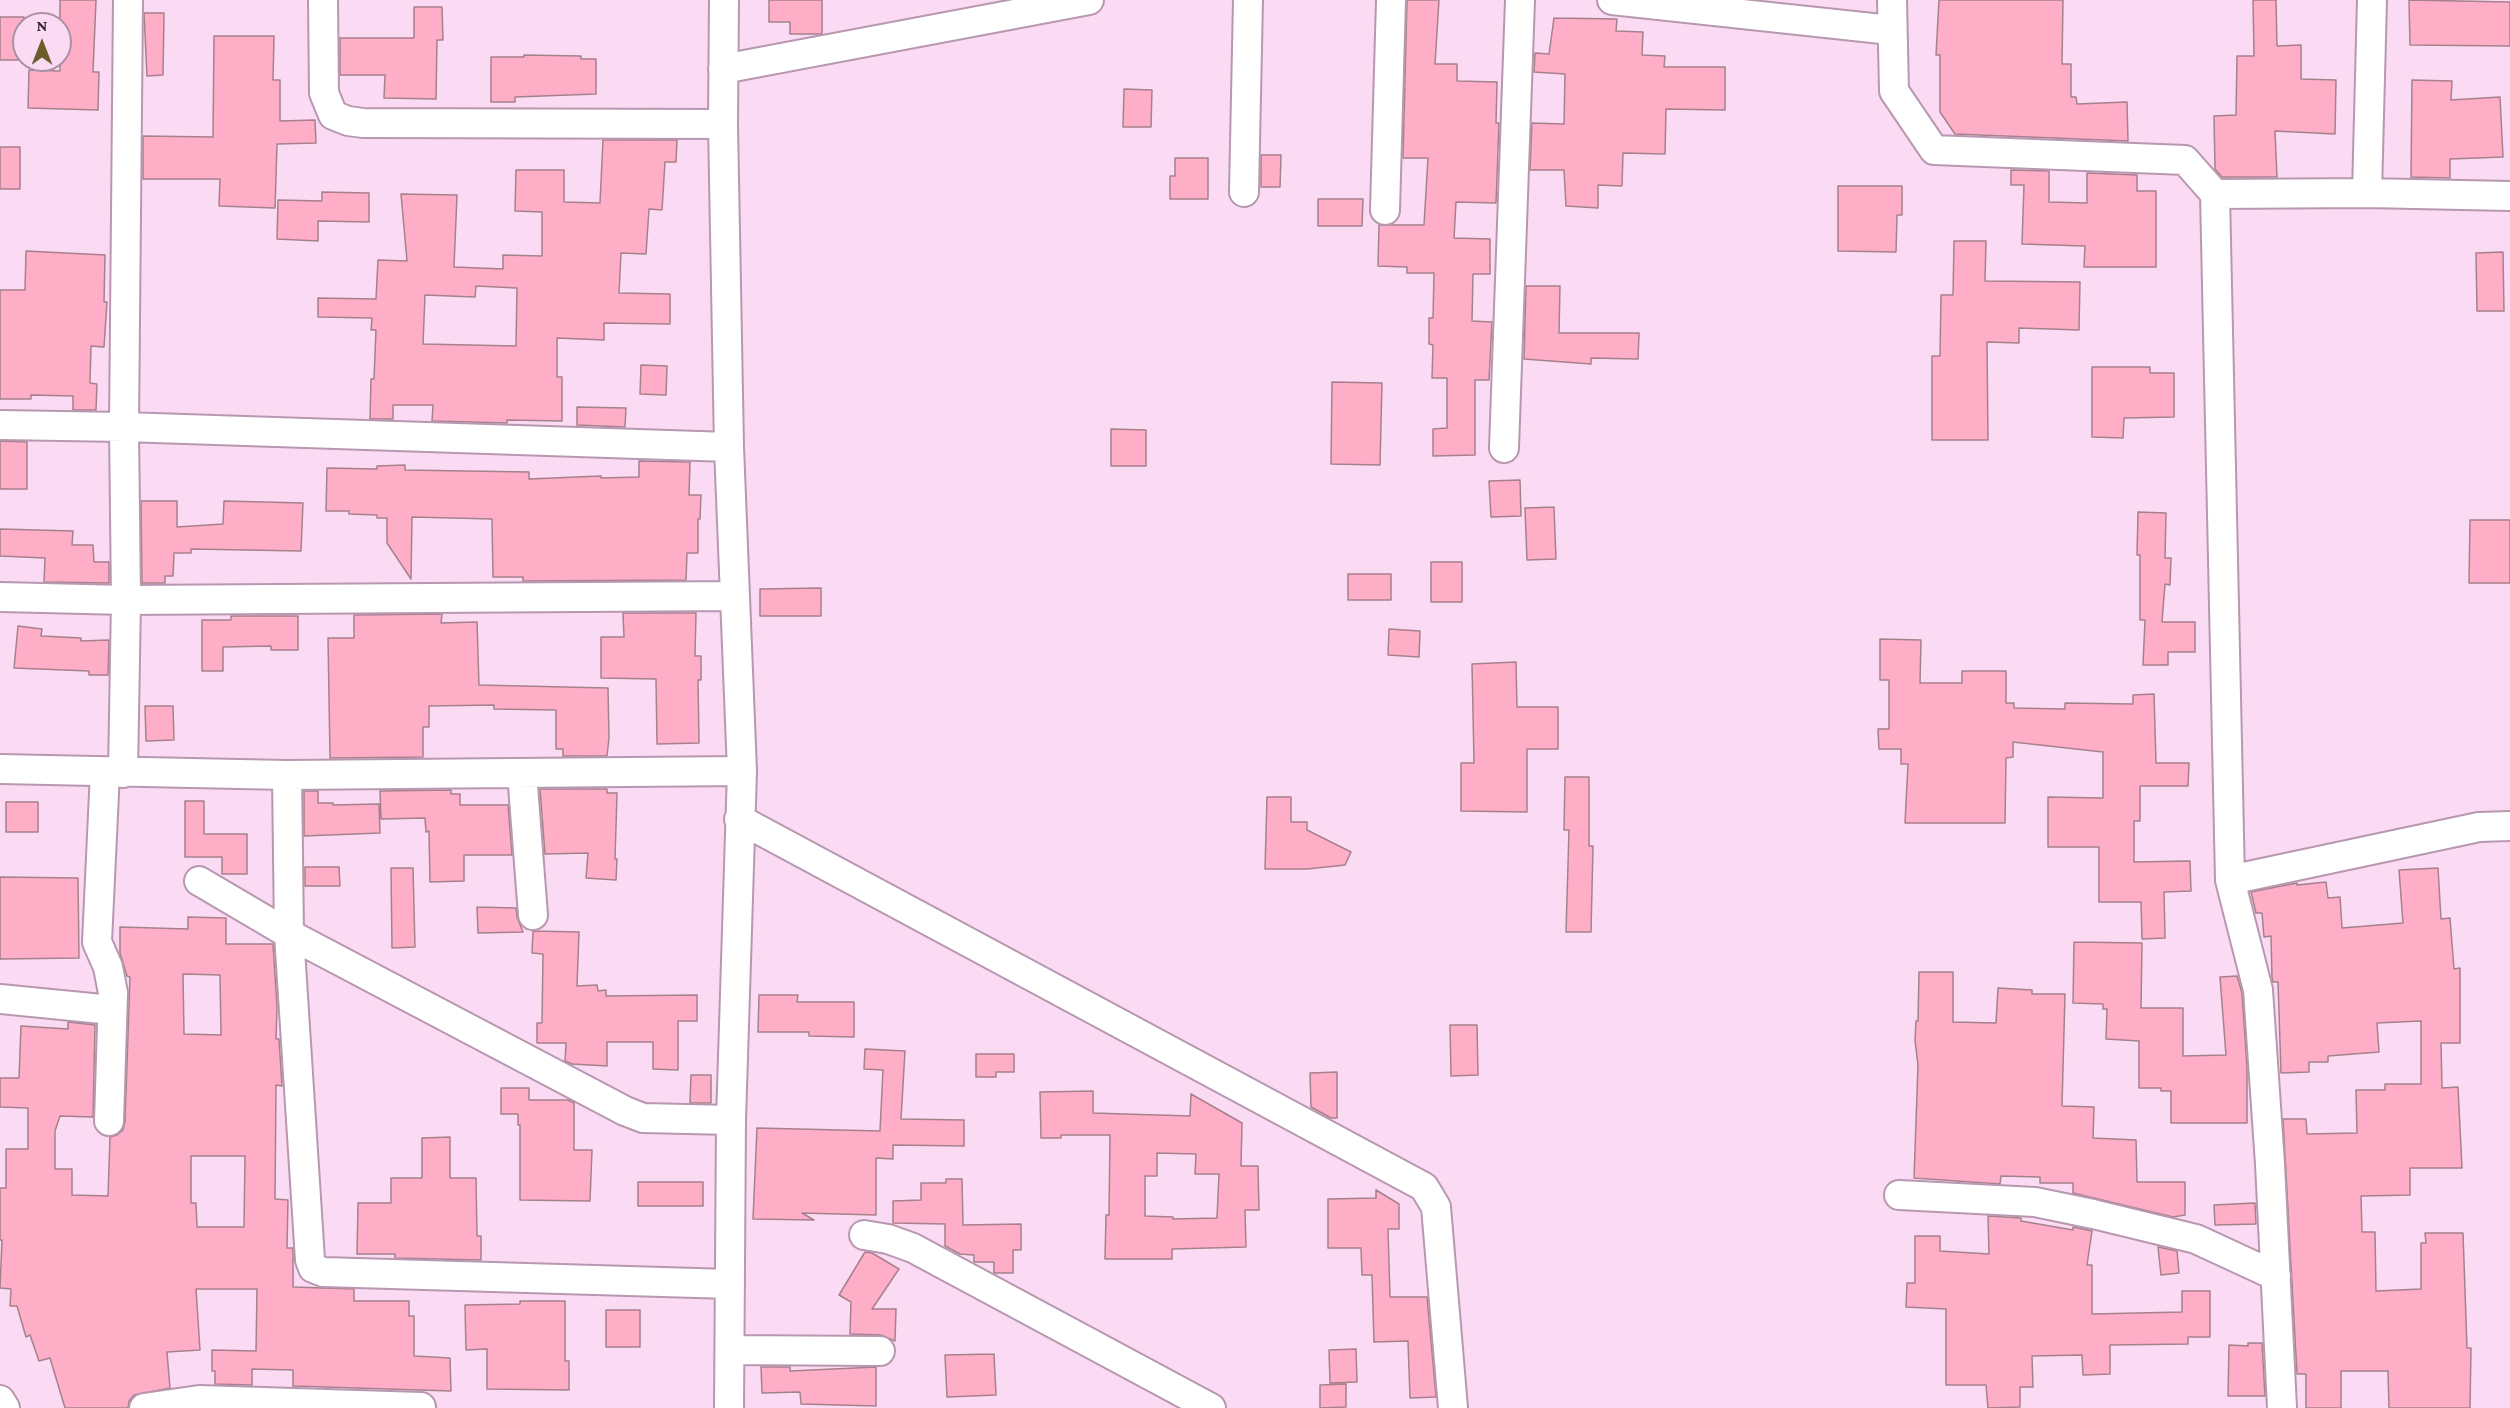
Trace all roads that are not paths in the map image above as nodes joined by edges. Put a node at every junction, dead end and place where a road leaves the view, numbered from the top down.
1 (128, 0) edge
2 (323, 0) edge
3 (724, 0) edge
4 (1089, 0) edge
5 (1248, 0) edge
6 (1391, 0) edge
7 (1520, 0) edge
8 (1612, 0) edge
9 (1892, 0) edge
10 (2372, 0) edge
11 (1891, 30) junction
12 (723, 69) junction
13 (723, 124) junction
14 (1244, 192) dead end
15 (2367, 193) junction
16 (2215, 194) junction
17 (2510, 196) edge
18 (1385, 210) dead end
19 (0, 425) edge
20 (124, 427) junction
21 (729, 447) junction
22 (1504, 448) dead end
23 (735, 596) junction
24 (0, 597) edge
25 (126, 600) junction
26 (0, 769) edge
27 (742, 771) junction
28 (114, 772) junction
29 (522, 772) junction
30 (287, 775) junction
31 (739, 819) junction
32 (2510, 826) edge
33 (2230, 880) junction
34 (199, 881) dead end
35 (533, 915) dead end
36 (289, 934) junction
37 (0, 999) edge
38 (112, 1010) junction
39 (731, 1120) junction
40 (109, 1121) dead end
41 (1899, 1195) dead end
42 (864, 1235) dead end
43 (2276, 1276) junction
44 (730, 1284) junction
45 (731, 1350) junction
46 (880, 1351) dead end
47 (0, 1400) edge
48 (421, 1407) edge
49 (5, 1408) edge
50 (144, 1408) edge
51 (729, 1408) edge
52 (1211, 1408) edge
53 (1453, 1408) edge
54 (2282, 1408) edge

1 - 20 street
2 - 13 street
3 - 12 street
4 - 12 street
5 - 14 street
6 - 18 street
7 - 22 street
8 - 11 street
9 - 11 street
10 - 15 street
11 - 16 street
12 - 13 street
13 - 21 street
15 - 16 street
15 - 17 street
16 - 33 street
19 - 20 street
20 - 21 street
20 - 25 street
21 - 23 street
23 - 25 street
23 - 27 street
24 - 25 street
25 - 28 street
26 - 28 street
27 - 29 street
27 - 31 street
28 - 30 street
28 - 38 street
29 - 30 street
29 - 35 street
30 - 36 street
31 - 39 street
31 - 53 street
32 - 33 street
33 - 43 street
34 - 36 street
36 - 39 street
36 - 44 street
37 - 38 street
38 - 40 street
39 - 44 street
41 - 43 street
42 - 52 street
43 - 54 street
44 - 45 street
45 - 46 street
45 - 51 street
47 - 49 street
48 - 50 street

